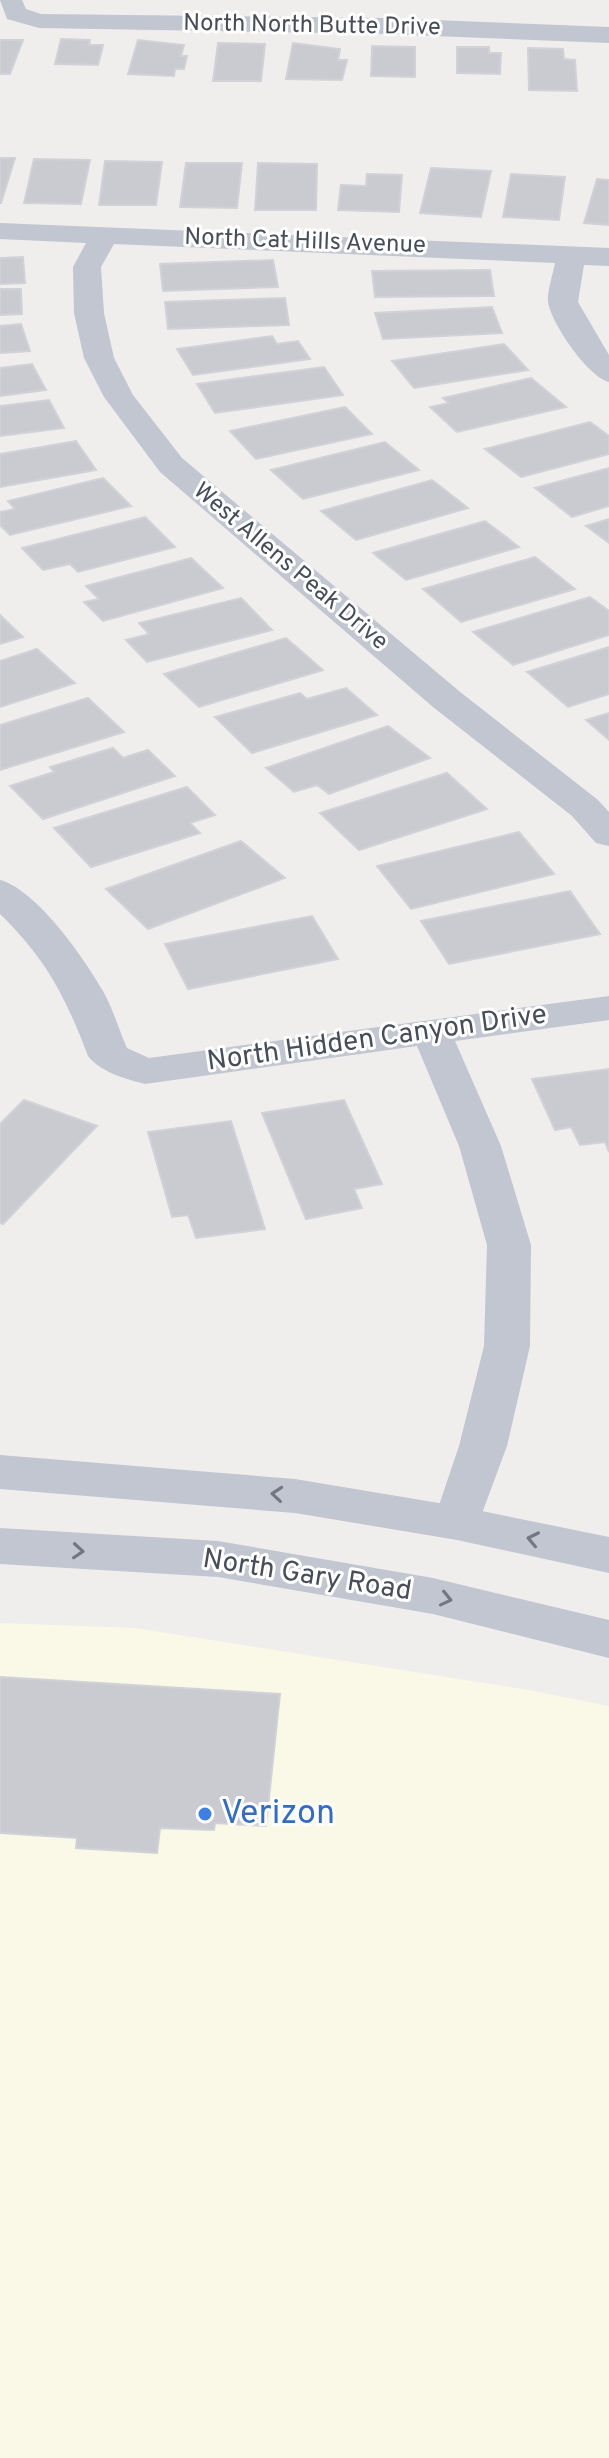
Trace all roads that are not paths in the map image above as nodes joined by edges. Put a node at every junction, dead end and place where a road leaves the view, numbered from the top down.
1 (387, 0) edge
2 (13, 7) edge
3 (383, 26) junction
4 (609, 35) edge
5 (0, 231) edge
6 (106, 234) junction
7 (571, 254) junction
8 (609, 257) edge
9 (609, 373) edge
10 (609, 835) edge
11 (0, 892) edge
12 (609, 1008) edge
13 (430, 1030) junction
14 (0, 1472) edge
15 (457, 1523) junction
16 (0, 1546) edge
17 (609, 1555) edge
18 (609, 1639) edge

1 - 3 street
2 - 3 street, North North Butte Drive
3 - 4 street, North North Butte Drive
5 - 6 street, North Cat Hills Avenue
6 - 7 street, North Cat Hills Avenue
6 - 10 street, West Allens Peak Drive
7 - 8 street, North Cat Hills Avenue
7 - 9 street
11 - 13 street, North Hidden Canyon Drive
12 - 13 street, North Hidden Canyon Drive
13 - 15 street
15 -> 14 street
17 -> 15 street
16 -> 18 street, North Gary Road

